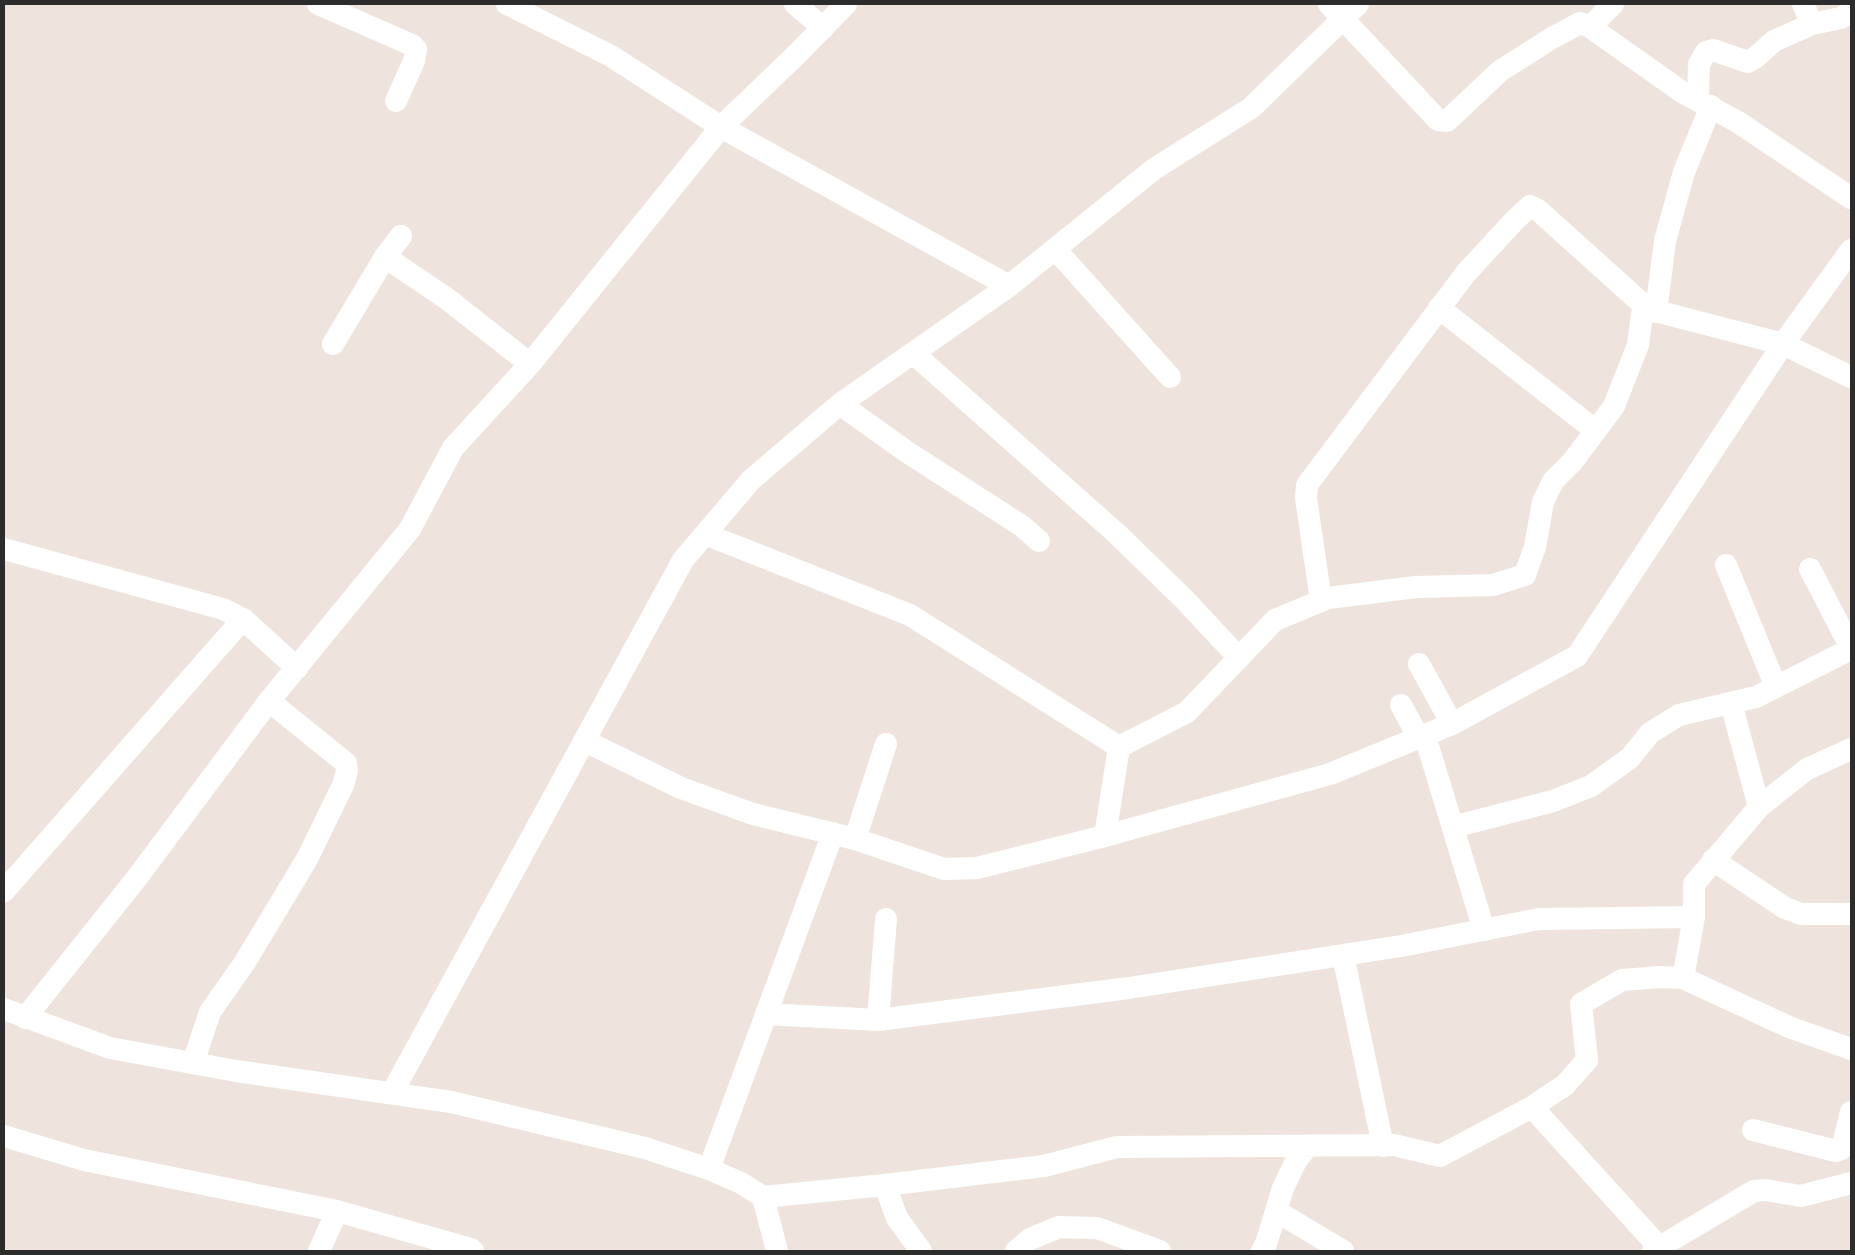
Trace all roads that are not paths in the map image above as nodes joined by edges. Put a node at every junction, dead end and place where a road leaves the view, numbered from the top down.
1 (318, 4) edge
2 (507, 4) edge
3 (795, 4) edge
4 (846, 4) edge
5 (1613, 4) edge
6 (1343, 9) edge
7 (1851, 11) edge
8 (1808, 14) edge
9 (1590, 27) junction
10 (823, 28) junction
11 (396, 101) dead end
12 (1704, 103) junction
13 (720, 127) junction
14 (1851, 198) edge
15 (401, 236) dead end
16 (1056, 250) junction
17 (1851, 250) edge
18 (385, 257) junction
19 (1008, 286) junction
20 (1440, 308) junction
21 (1652, 311) junction
22 (333, 344) dead end
23 (1783, 344) junction
24 (913, 353) junction
25 (530, 364) junction
26 (1170, 376) dead end
27 (1851, 377) edge
28 (840, 404) junction
29 (1596, 430) junction
30 (705, 534) junction
31 (1039, 541) dead end
32 (4, 549) edge
33 (1726, 565) dead end
34 (1810, 569) dead end
35 (1321, 601) junction
36 (244, 620) junction
37 (1851, 648) edge
38 (1239, 658) junction
39 (1419, 664) dead end
40 (296, 668) junction
41 (1776, 687) junction
42 (270, 701) junction
43 (1731, 703) junction
44 (1401, 705) dead end
45 (1452, 724) junction
46 (1422, 737) junction
47 (585, 741) junction
48 (886, 744) dead end
49 (1119, 747) junction
50 (1851, 749) edge
51 (1759, 807) junction
52 (1453, 827) junction
53 (833, 833) junction
54 (1105, 836) junction
55 (855, 838) junction
56 (1713, 860) junction
57 (4, 891) edge
58 (1851, 914) edge
59 (1694, 916) junction
60 (886, 918) dead end
61 (1484, 930) junction
62 (1343, 955) junction
63 (1683, 978) junction
64 (4, 1009) edge
65 (766, 1014) junction
66 (25, 1018) junction
67 (878, 1020) junction
68 (1851, 1049) edge
69 (194, 1063) junction
70 (392, 1093) junction
71 (1532, 1107) junction
72 (1851, 1112) edge
73 (1752, 1130) dead end
74 (4, 1136) edge
75 (1383, 1146) junction
76 (1307, 1147) junction
77 (710, 1169) junction
78 (1851, 1183) edge
79 (886, 1185) junction
80 (763, 1197) junction
81 (337, 1211) junction
82 (1276, 1211) junction
83 (1656, 1249) edge
84 (319, 1251) edge
85 (473, 1251) edge
86 (777, 1251) edge
87 (921, 1251) edge
88 (1016, 1251) edge
89 (1160, 1251) edge
90 (1262, 1251) edge
91 (1343, 1251) edge

1 - 11 street
2 - 13 street
3 - 10 street
4 - 10 street
5 - 9 street
6 - 9 street
6 - 16 street
7 - 8 street
8 - 12 street
9 - 12 street
10 - 13 street
12 - 14 street
12 - 21 street
13 - 19 street
13 - 25 street
15 - 18 street
16 - 19 street
16 - 26 street
17 - 23 street
18 - 22 street
18 - 25 street
19 - 24 street
20 - 21 street
20 - 29 street
20 - 35 street
21 - 23 street
21 - 29 street
23 - 27 street
23 - 45 street
24 - 28 street
24 - 38 street
25 - 40 street
28 - 30 street
28 - 31 street
29 - 35 street
30 - 47 street
30 - 49 street
32 - 36 street
33 - 41 street
34 - 37 street
35 - 38 street
36 - 40 street
36 - 57 street
37 - 41 street
38 - 49 street
39 - 45 street
40 - 42 street
41 - 43 street
42 - 66 street
42 - 69 street
43 - 51 street
43 - 52 street
44 - 46 street
45 - 46 street
46 - 52 street
46 - 54 street
47 - 53 street
47 - 70 street
48 - 55 street
49 - 54 street
50 - 51 street
51 - 56 street
52 - 61 street
53 - 55 street
53 - 65 street
54 - 55 street
56 - 58 street
56 - 59 street
59 - 61 street
59 - 63 street
60 - 67 street
61 - 62 street
62 - 67 street
62 - 75 street
63 - 68 street
63 - 71 street
64 - 66 street
65 - 67 street
65 - 77 street
66 - 69 street
69 - 70 street
70 - 77 street
71 - 75 street
71 - 83 street
72 - 73 street
74 - 81 street
75 - 76 street
76 - 79 street
76 - 82 street
77 - 80 street
78 - 83 street
79 - 80 street
79 - 87 street
80 - 86 street
81 - 84 street
81 - 85 street
82 - 90 street
82 - 91 street
88 - 89 street

